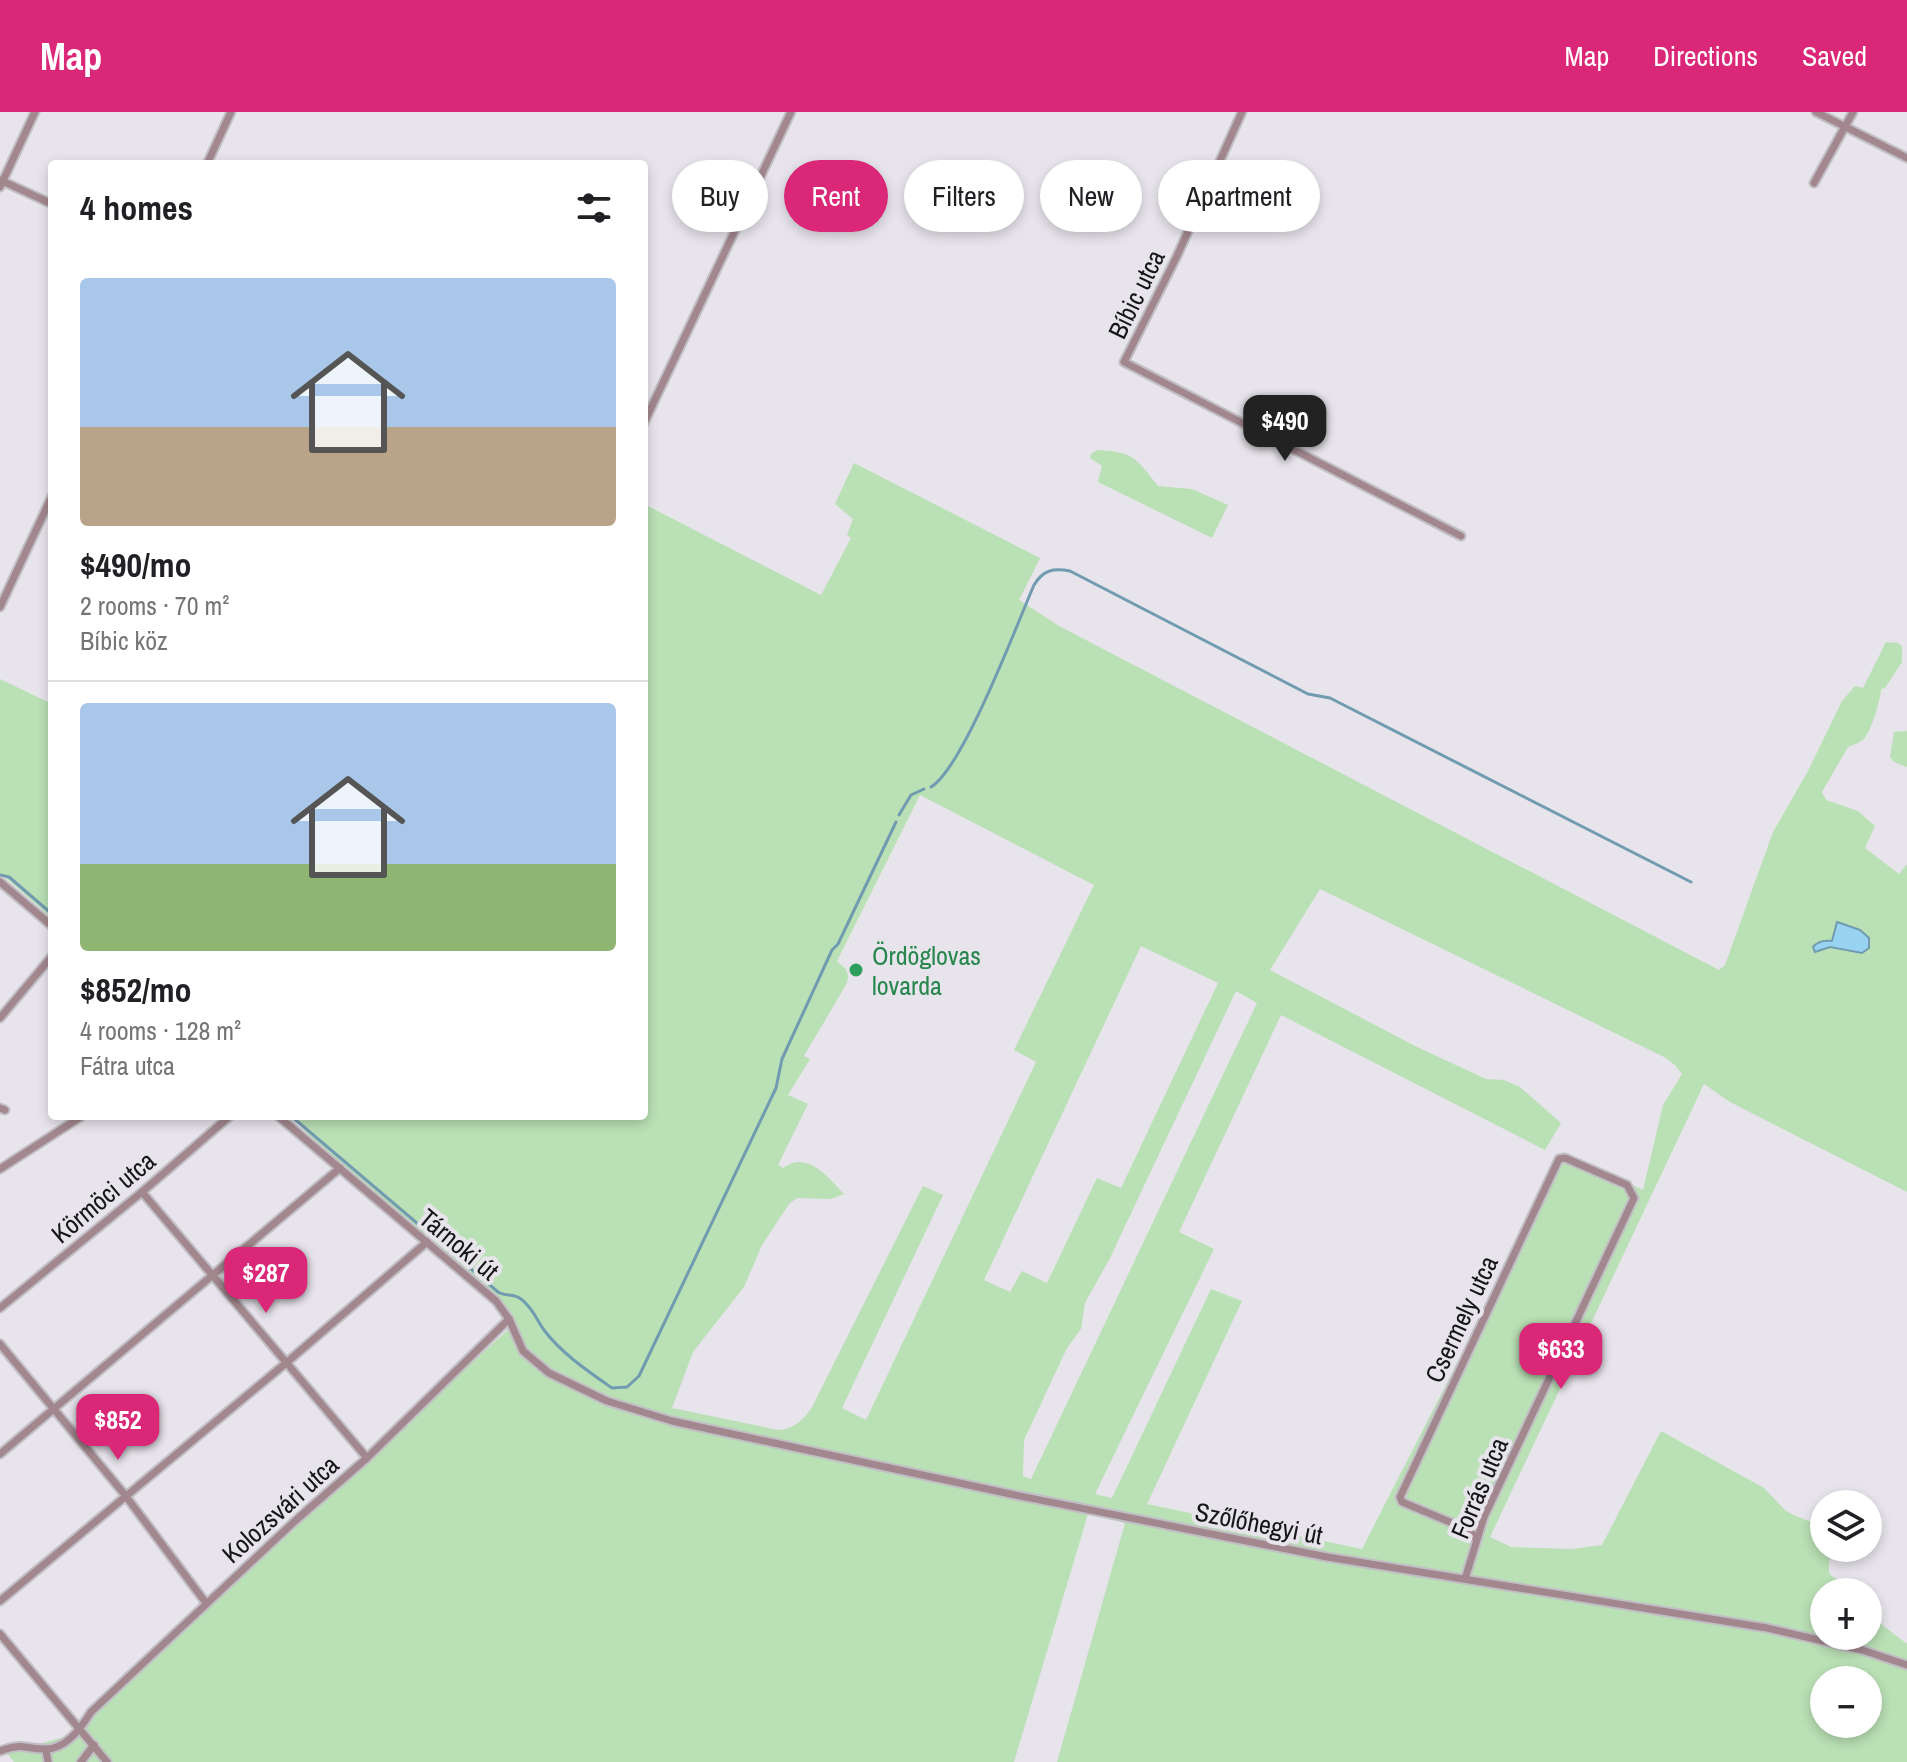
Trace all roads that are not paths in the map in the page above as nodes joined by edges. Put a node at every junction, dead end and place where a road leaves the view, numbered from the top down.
1 (35, 112) edge
2 (231, 112) edge
3 (791, 112) edge
4 (1242, 112) edge
5 (1816, 112) edge
6 (1853, 112) edge
7 (1845, 126) junction
8 (1907, 158) edge
9 (209, 160) edge
10 (1, 183) edge
11 (1814, 183) dead end
12 (48, 202) edge
13 (648, 415) edge
14 (48, 505) edge
15 (1461, 536) dead end
16 (0, 607) edge
17 (0, 882) edge
18 (48, 923) edge
19 (48, 961) edge
20 (0, 1018) edge
21 (76, 1120) edge
22 (225, 1120) edge
23 (283, 1120) edge
24 (340, 1168) junction
25 (0, 1169) edge
26 (142, 1192) junction
27 (1634, 1198) joint
28 (427, 1242) junction
29 (212, 1277) junction
30 (0, 1308) edge
31 (509, 1319) junction
32 (0, 1344) edge
33 (286, 1363) junction
34 (607, 1401) joint
35 (53, 1408) junction
36 (0, 1454) edge
37 (367, 1458) junction
38 (125, 1495) junction
39 (1476, 1539) junction
40 (1465, 1579) junction
41 (0, 1601) edge
42 (206, 1603) junction
43 (0, 1634) edge
44 (1907, 1665) edge
45 (80, 1730) junction
46 (94, 1745) junction
47 (46, 1750) junction
48 (0, 1751) edge
49 (48, 1762) edge
50 (81, 1762) edge
51 (107, 1762) edge

1 - 10 street
2 - 9 street
3 - 13 street
4 - 15 street, Bíbic utca
5 - 7 street
6 - 7 street
7 - 8 street
7 - 11 street
10 - 12 street
14 - 16 street
17 - 18 street
19 - 20 street
21 - 25 street
22 - 26 street, Körmöci utca
23 - 24 street, Tárnoki út
24 - 28 street, Tárnoki út
24 - 29 street
26 - 29 street
26 - 30 street, Körmöci utca
27 - 39 street, Forrás utca
27 - 39 street, Csermely utca
28 - 31 street, Tárnoki út
28 - 33 street
29 - 33 street
29 - 35 street
31 - 34 street, Tárnoki út
31 - 37 street, Kolozsvári utca
32 - 35 street
33 - 37 street
33 - 38 street
34 - 40 street, Szőlőhegyi út
35 - 36 street
35 - 38 street
37 - 42 street, Kolozsvári utca
38 - 41 street
38 - 42 street
39 - 40 street, Forrás utca
40 - 44 street, Szőlőhegyi út
42 - 45 street, Kolozsvári utca
43 - 45 street
45 - 46 street
45 - 47 street
46 - 50 street
46 - 51 street
47 - 48 street
47 - 49 street

